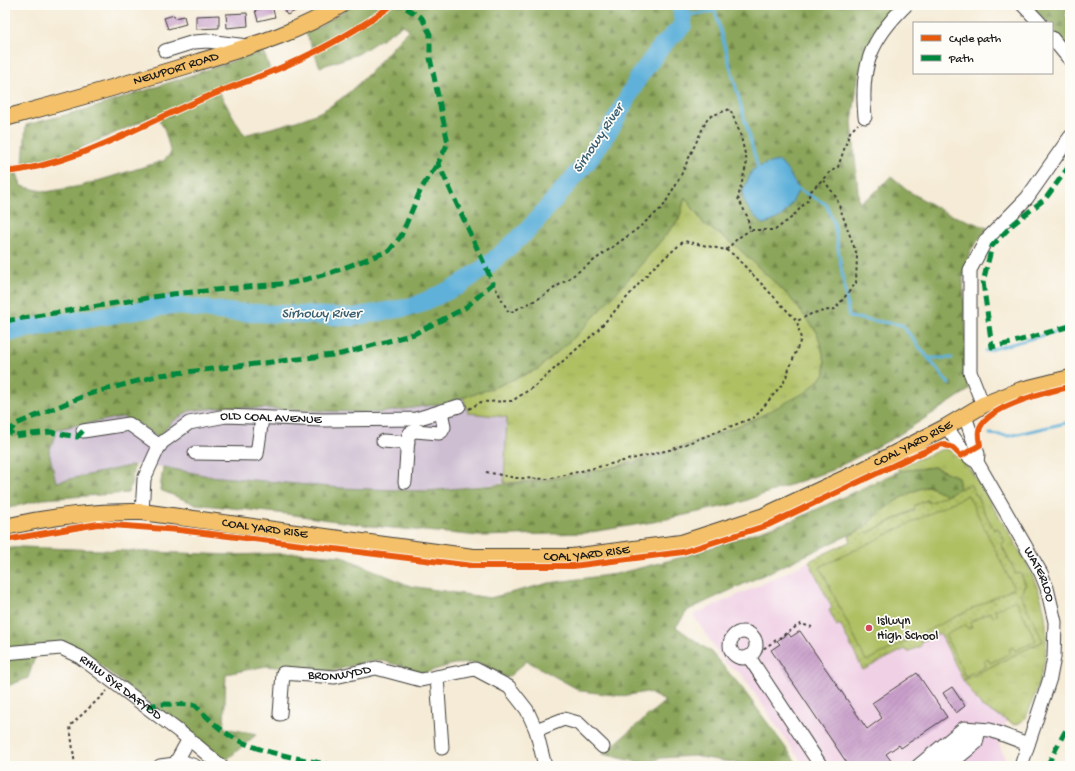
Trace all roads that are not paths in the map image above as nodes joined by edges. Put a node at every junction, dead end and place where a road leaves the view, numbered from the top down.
1 (341, 5) edge
2 (906, 5) edge
3 (1023, 5) edge
4 (1039, 22) edge
5 (1053, 39) edge
6 (250, 46) junction
7 (165, 51) dead end
8 (1070, 60) edge
9 (864, 117) road end
10 (5, 118) edge
11 (1070, 137) edge
12 (1070, 378) edge
13 (983, 405) junction
14 (459, 406) road end
15 (441, 411) junction
16 (965, 416) junction
17 (262, 418) junction
18 (946, 427) junction
19 (83, 431) dead end
20 (383, 441) dead end
21 (408, 443) junction
22 (160, 446) junction
23 (195, 453) dead end
24 (977, 462) junction
25 (405, 482) dead end
26 (142, 512) junction
27 (5, 527) edge
28 (5, 652) edge
29 (752, 654) road end
30 (437, 677) junction
31 (280, 714) dead end
32 (536, 730) junction
33 (979, 730) junction
34 (189, 739) junction
35 (1028, 744) junction
36 (603, 747) dead end
37 (442, 748) dead end
38 (178, 760) junction
39 (160, 766) edge
40 (195, 766) edge
41 (221, 766) edge
42 (545, 766) edge
43 (821, 766) edge
44 (918, 766) edge
45 (933, 766) edge
46 (948, 766) edge
47 (1021, 766) edge

1 - 6 main road, NEWPORT ROAD
2 - 9 street
3 - 4 street
5 - 8 street
6 - 7 street
6 - 10 main road, NEWPORT ROAD
11 - 13 street
12 - 13 main road, COAL YARD RISE
13 - 16 main road, COAL YARD RISE
14 - 15 street, OLD COAL AVENUE
15 - 17 street, OLD COAL AVENUE
15 - 21 street
16 - 18 main road, COAL YARD RISE
16 - 24 street, WATERLOO
17 - 22 street, OLD COAL AVENUE
17 - 23 street
18 - 24 street, WATERLOO
18 - 26 main road, COAL YARD RISE
19 - 22 street
20 - 21 street
21 - 25 street
22 - 26 street, OLD COAL AVENUE
24 - 35 street, WATERLOO
26 - 27 main road, COAL YARD RISE
28 - 34 street, RHIW SYR DAFYDD
29 - 43 street
30 - 31 street, BRONWYDD
30 - 32 street, BRONWYDD
30 - 37 street
32 - 36 street
32 - 42 street, BRONWYDD
33 - 35 street
33 - 44 street
33 - 45 street
33 - 46 street
34 - 38 street
34 - 41 street, RHIW SYR DAFYDD
35 - 47 street, WATERLOO
38 - 39 street
38 - 40 street

